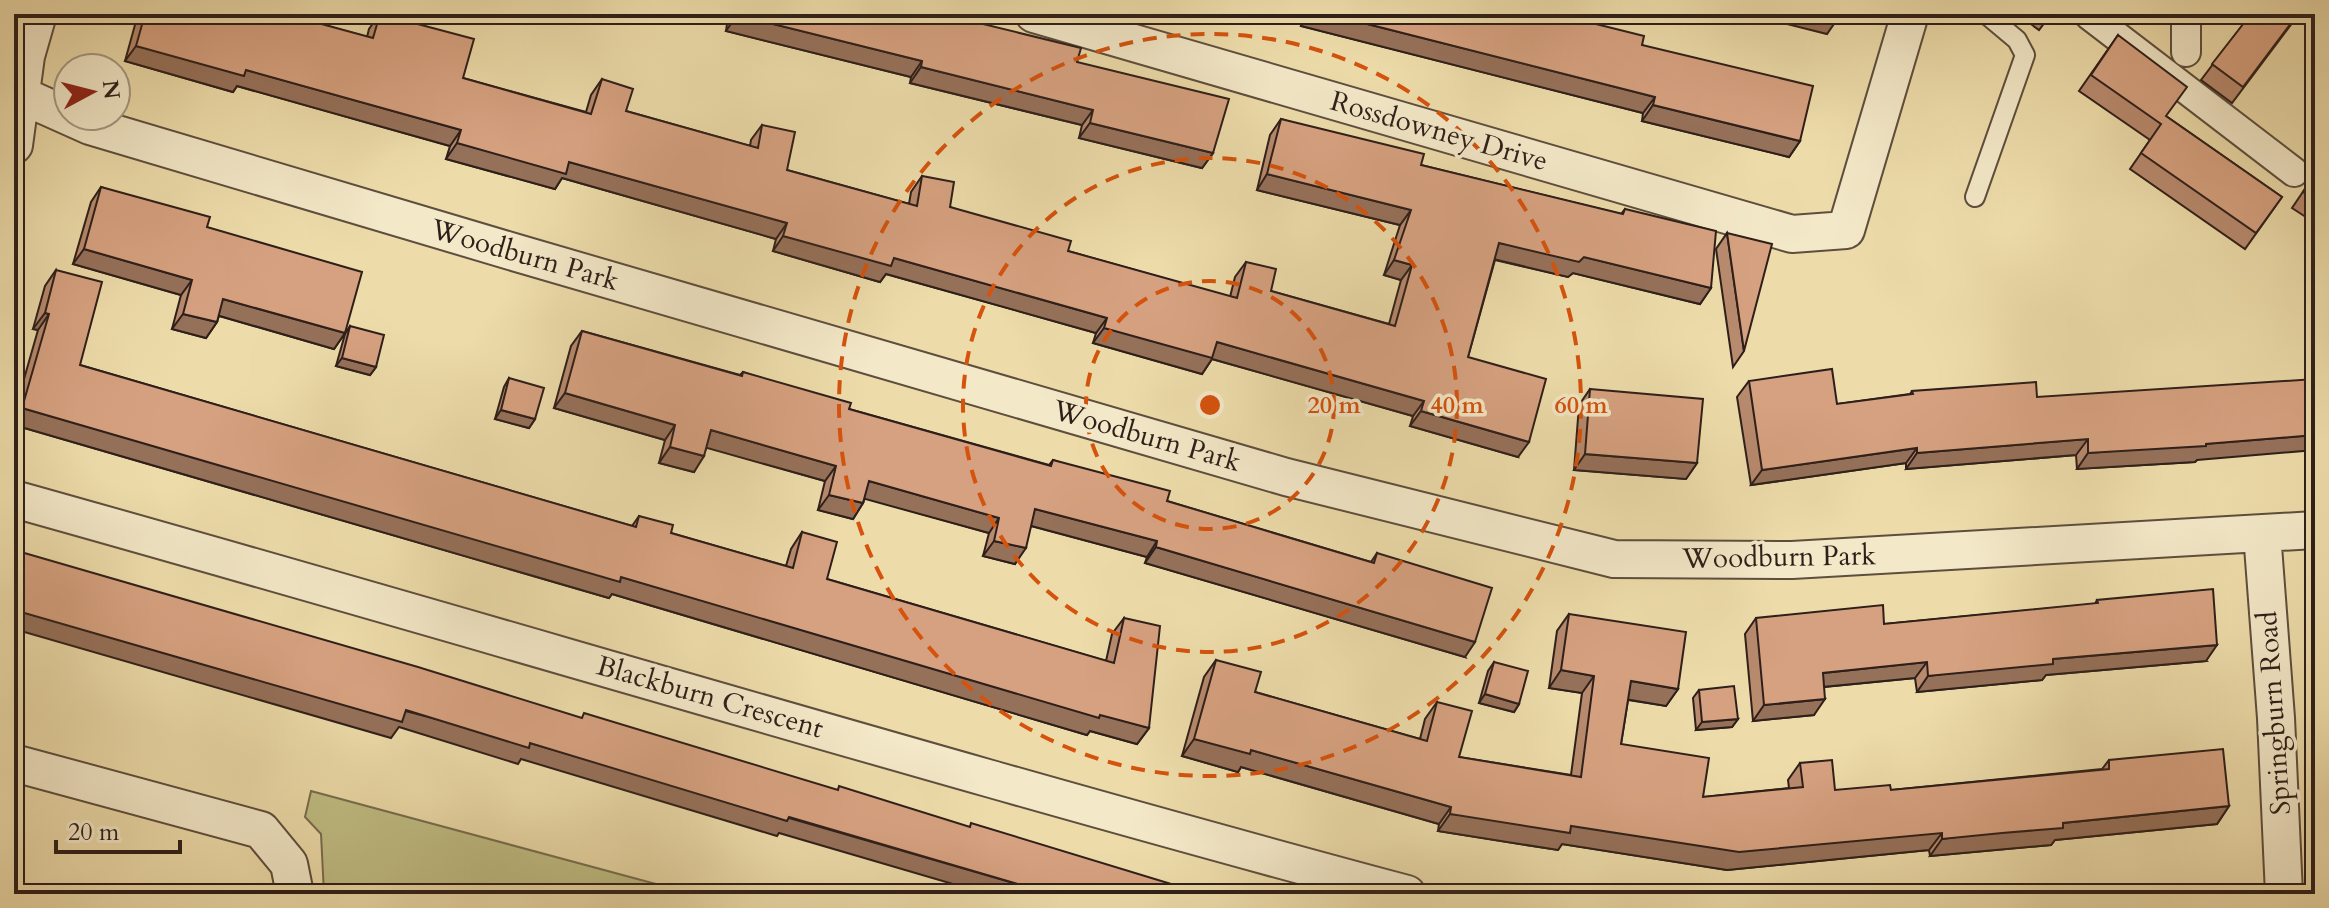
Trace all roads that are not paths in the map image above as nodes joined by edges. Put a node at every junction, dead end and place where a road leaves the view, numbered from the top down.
1 (38, 14) edge
2 (1034, 14) edge
3 (1910, 14) edge
4 (1986, 14) edge
5 (2186, 14) edge
6 (2089, 15) edge
7 (2186, 52) dead end
8 (17, 94) edge
9 (14, 145) edge
10 (2294, 172) dead end
11 (1975, 197) dead end
12 (14, 499) edge
13 (2315, 530) edge
14 (2262, 533) junction
15 (14, 763) edge
16 (295, 894) edge
17 (1407, 894) edge
18 (2284, 894) edge

1 - 8 street
2 - 3 street, Rossdowney Drive
4 - 11 lane
5 - 7 street
6 - 10 street
8 - 9 street
8 - 14 street, Woodburn Park
12 - 17 street, Blackburn Crescent
13 - 14 street, Woodburn Park
14 - 18 street, Springburn Road
15 - 16 street

